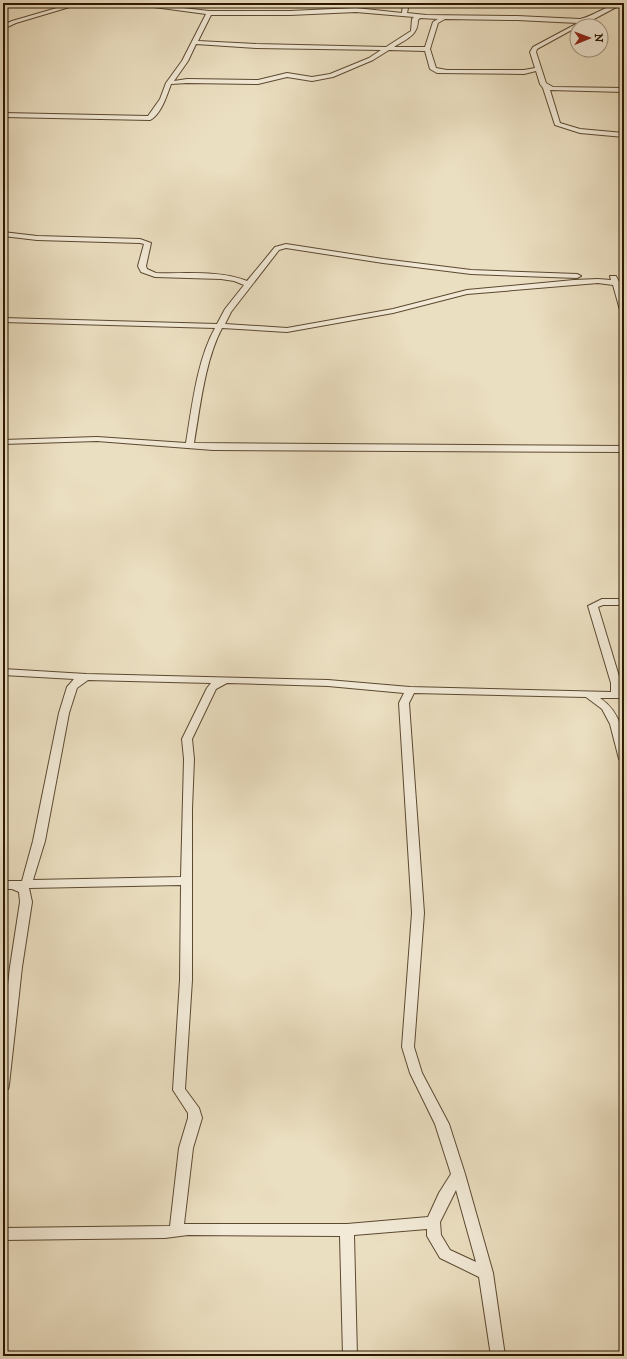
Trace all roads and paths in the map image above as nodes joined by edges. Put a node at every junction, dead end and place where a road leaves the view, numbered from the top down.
1 (80, 3) edge
2 (127, 3) edge
3 (406, 3) edge
4 (620, 3) edge
5 (624, 4) edge
6 (209, 13) junction
7 (404, 14) junction
8 (423, 16) junction
9 (443, 18) junction
10 (591, 18) edge
11 (569, 20) edge
12 (436, 22) junction
13 (3, 27) edge
14 (569, 30) edge
15 (195, 42) junction
16 (388, 48) junction
17 (427, 49) junction
18 (538, 69) junction
19 (169, 83) junction
20 (546, 87) junction
21 (624, 90) edge
22 (3, 115) edge
23 (624, 135) edge
24 (3, 234) edge
25 (254, 276) junction
26 (235, 279) junction
27 (248, 284) junction
28 (616, 284) junction
29 (624, 310) edge
30 (3, 320) edge
31 (220, 324) junction
32 (3, 442) edge
33 (190, 445) junction
34 (624, 449) edge
35 (624, 602) edge
36 (3, 672) edge
37 (86, 677) junction
38 (209, 684) junction
39 (408, 694) junction
40 (590, 694) junction
41 (620, 695) edge
42 (606, 707) junction
43 (624, 759) edge
44 (187, 881) junction
45 (14, 885) edge
46 (3, 1085) edge
47 (458, 1174) junction
48 (433, 1222) junction
49 (176, 1230) junction
50 (347, 1230) junction
51 (3, 1234) edge
52 (486, 1273) junction
53 (350, 1356) edge
54 (498, 1356) edge

1 - 13 street
2 - 6 street
3 - 7 street
4 - 5 street
4 - 10 street
6 - 7 street
6 - 15 street
7 - 8 street
8 - 9 street
8 - 12 street
8 - 16 street
9 - 11 street
9 - 12 street
12 - 17 street
14 - 18 street
15 - 16 street
15 - 19 street
16 - 17 street
16 - 19 street
17 - 18 street
18 - 20 street
19 - 22 street
20 - 21 street
20 - 23 street
24 - 26 street
25 - 26 street
25 - 27 street
25 - 28 street
26 - 27 street
27 - 31 street
28 - 29 street
28 - 31 street
30 - 31 street
31 - 33 street
32 - 33 street
33 - 34 street
35 - 41 street
36 - 37 street
37 - 38 street
37 - 45 street
38 - 39 street
38 - 44 street
39 - 40 street
39 - 47 street
40 - 41 street
40 - 42 street
41 - 42 street
42 - 43 street
44 - 45 street
44 - 49 street
45 - 46 street
47 - 48 street
47 - 52 street
48 - 50 street
48 - 52 street
49 - 50 street
49 - 51 street
50 - 53 street
52 - 54 street

